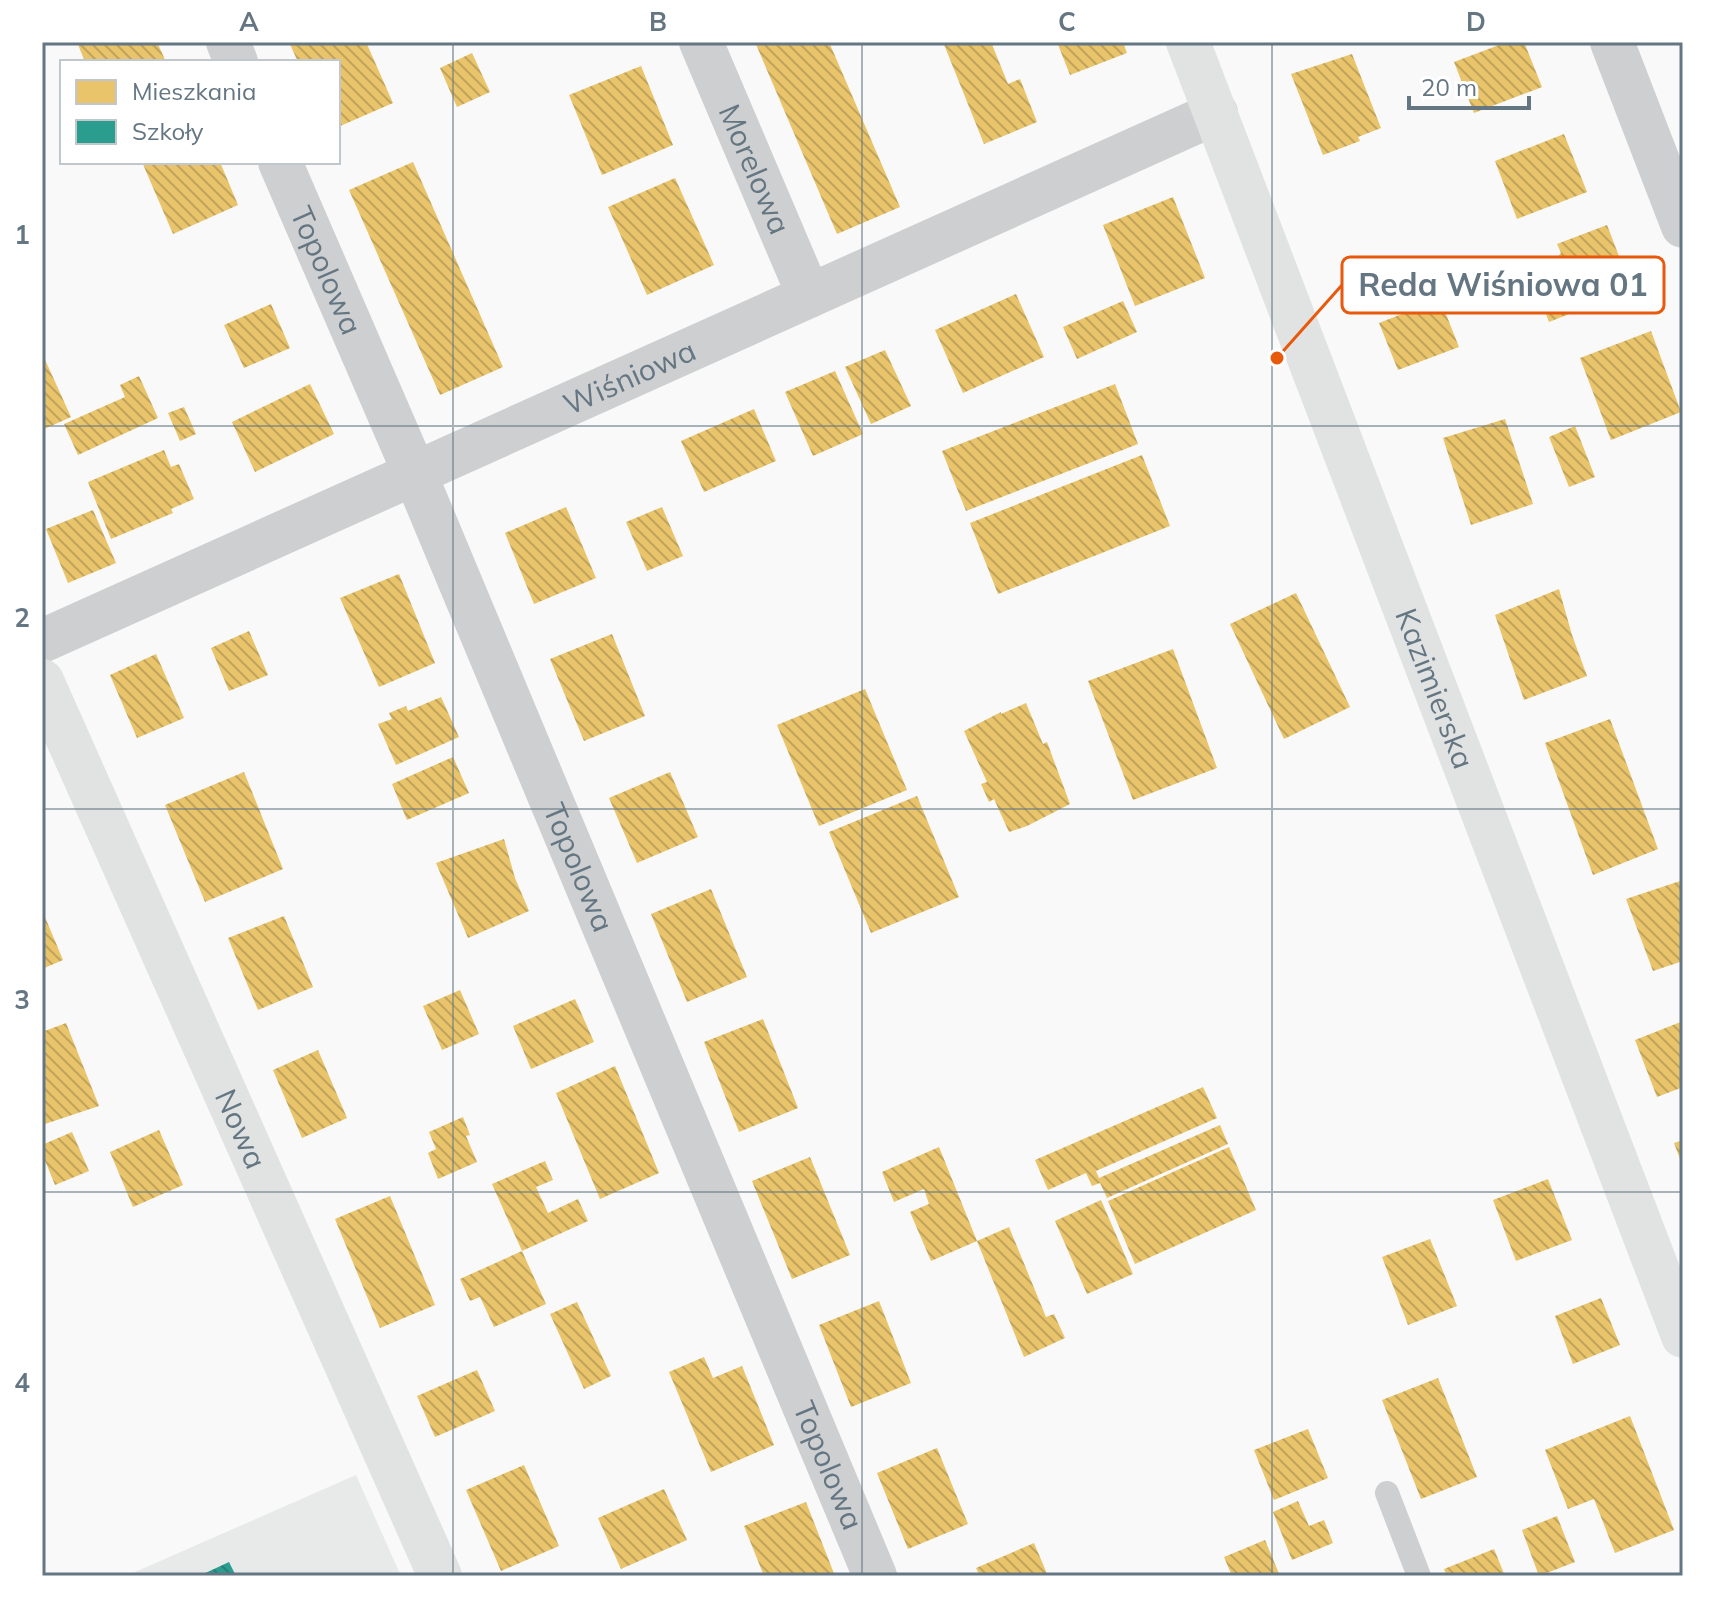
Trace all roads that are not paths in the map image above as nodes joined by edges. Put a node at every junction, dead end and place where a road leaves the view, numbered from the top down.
1 (701, 42) edge
2 (1188, 42) edge
3 (1612, 42) edge
4 (1216, 113) junction
5 (281, 164) edge
6 (1683, 226) edge
7 (809, 296) junction
8 (415, 474) junction
9 (42, 641) edge
10 (42, 681) edge
11 (1683, 1336) edge
12 (1387, 1493) dead end
13 (440, 1576) edge
14 (875, 1576) edge
15 (1419, 1576) edge

1 - 7 street, Morelowa
2 - 4 main road, Kazimierska
3 - 6 street
4 - 7 street, Wiśniowa
4 - 11 main road, Kazimierska
5 - 8 street, Topolowa
7 - 8 street, Wiśniowa
8 - 9 street, Wiśniowa
8 - 14 street, Topolowa
10 - 13 main road, Nowa
12 - 15 lane

